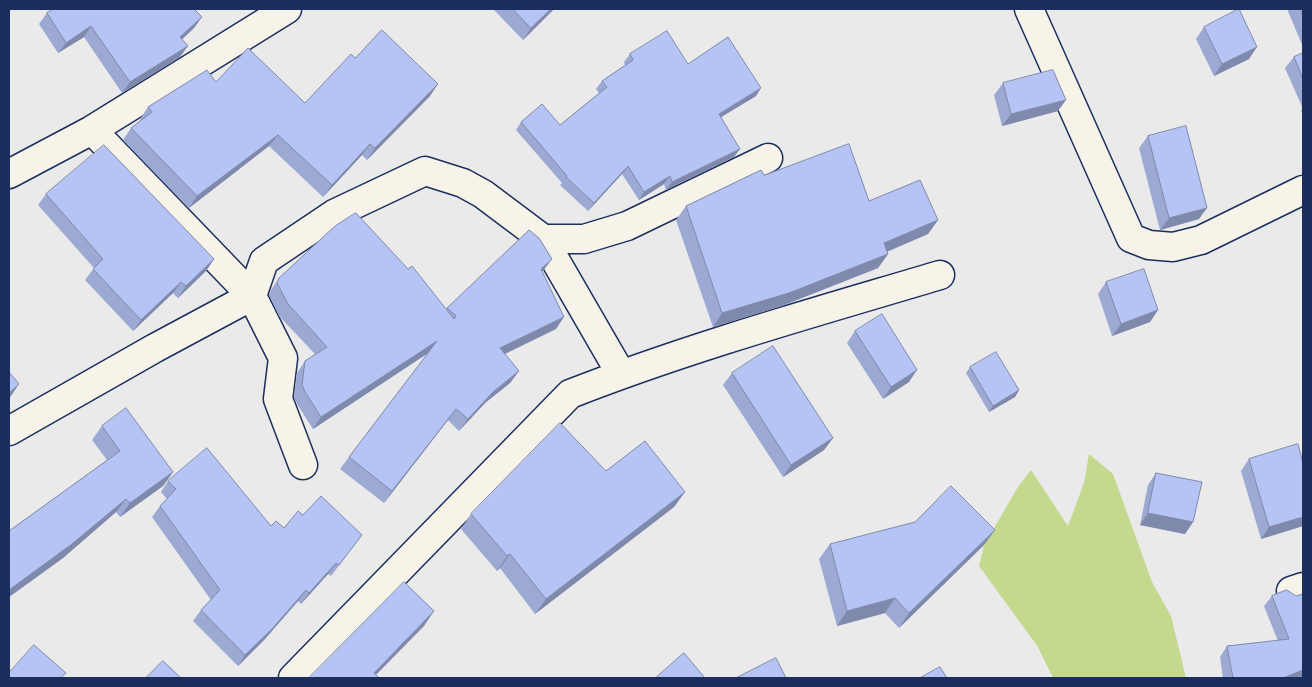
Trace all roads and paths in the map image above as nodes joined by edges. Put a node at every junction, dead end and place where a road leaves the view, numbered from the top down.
1 (287, 9) edge
2 (1029, 9) edge
3 (92, 130) junction
4 (768, 158) dead end
5 (9, 174) edge
6 (1303, 190) edge
7 (543, 239) junction
8 (940, 275) dead end
9 (252, 296) junction
10 (621, 374) junction
11 (9, 431) edge
12 (303, 464) dead end
13 (293, 678) edge

1 - 3 street
2 - 6 street
3 - 5 street
3 - 9 street
4 - 7 street
7 - 9 street
7 - 10 street
8 - 10 street
9 - 11 street
9 - 12 street
10 - 13 street

